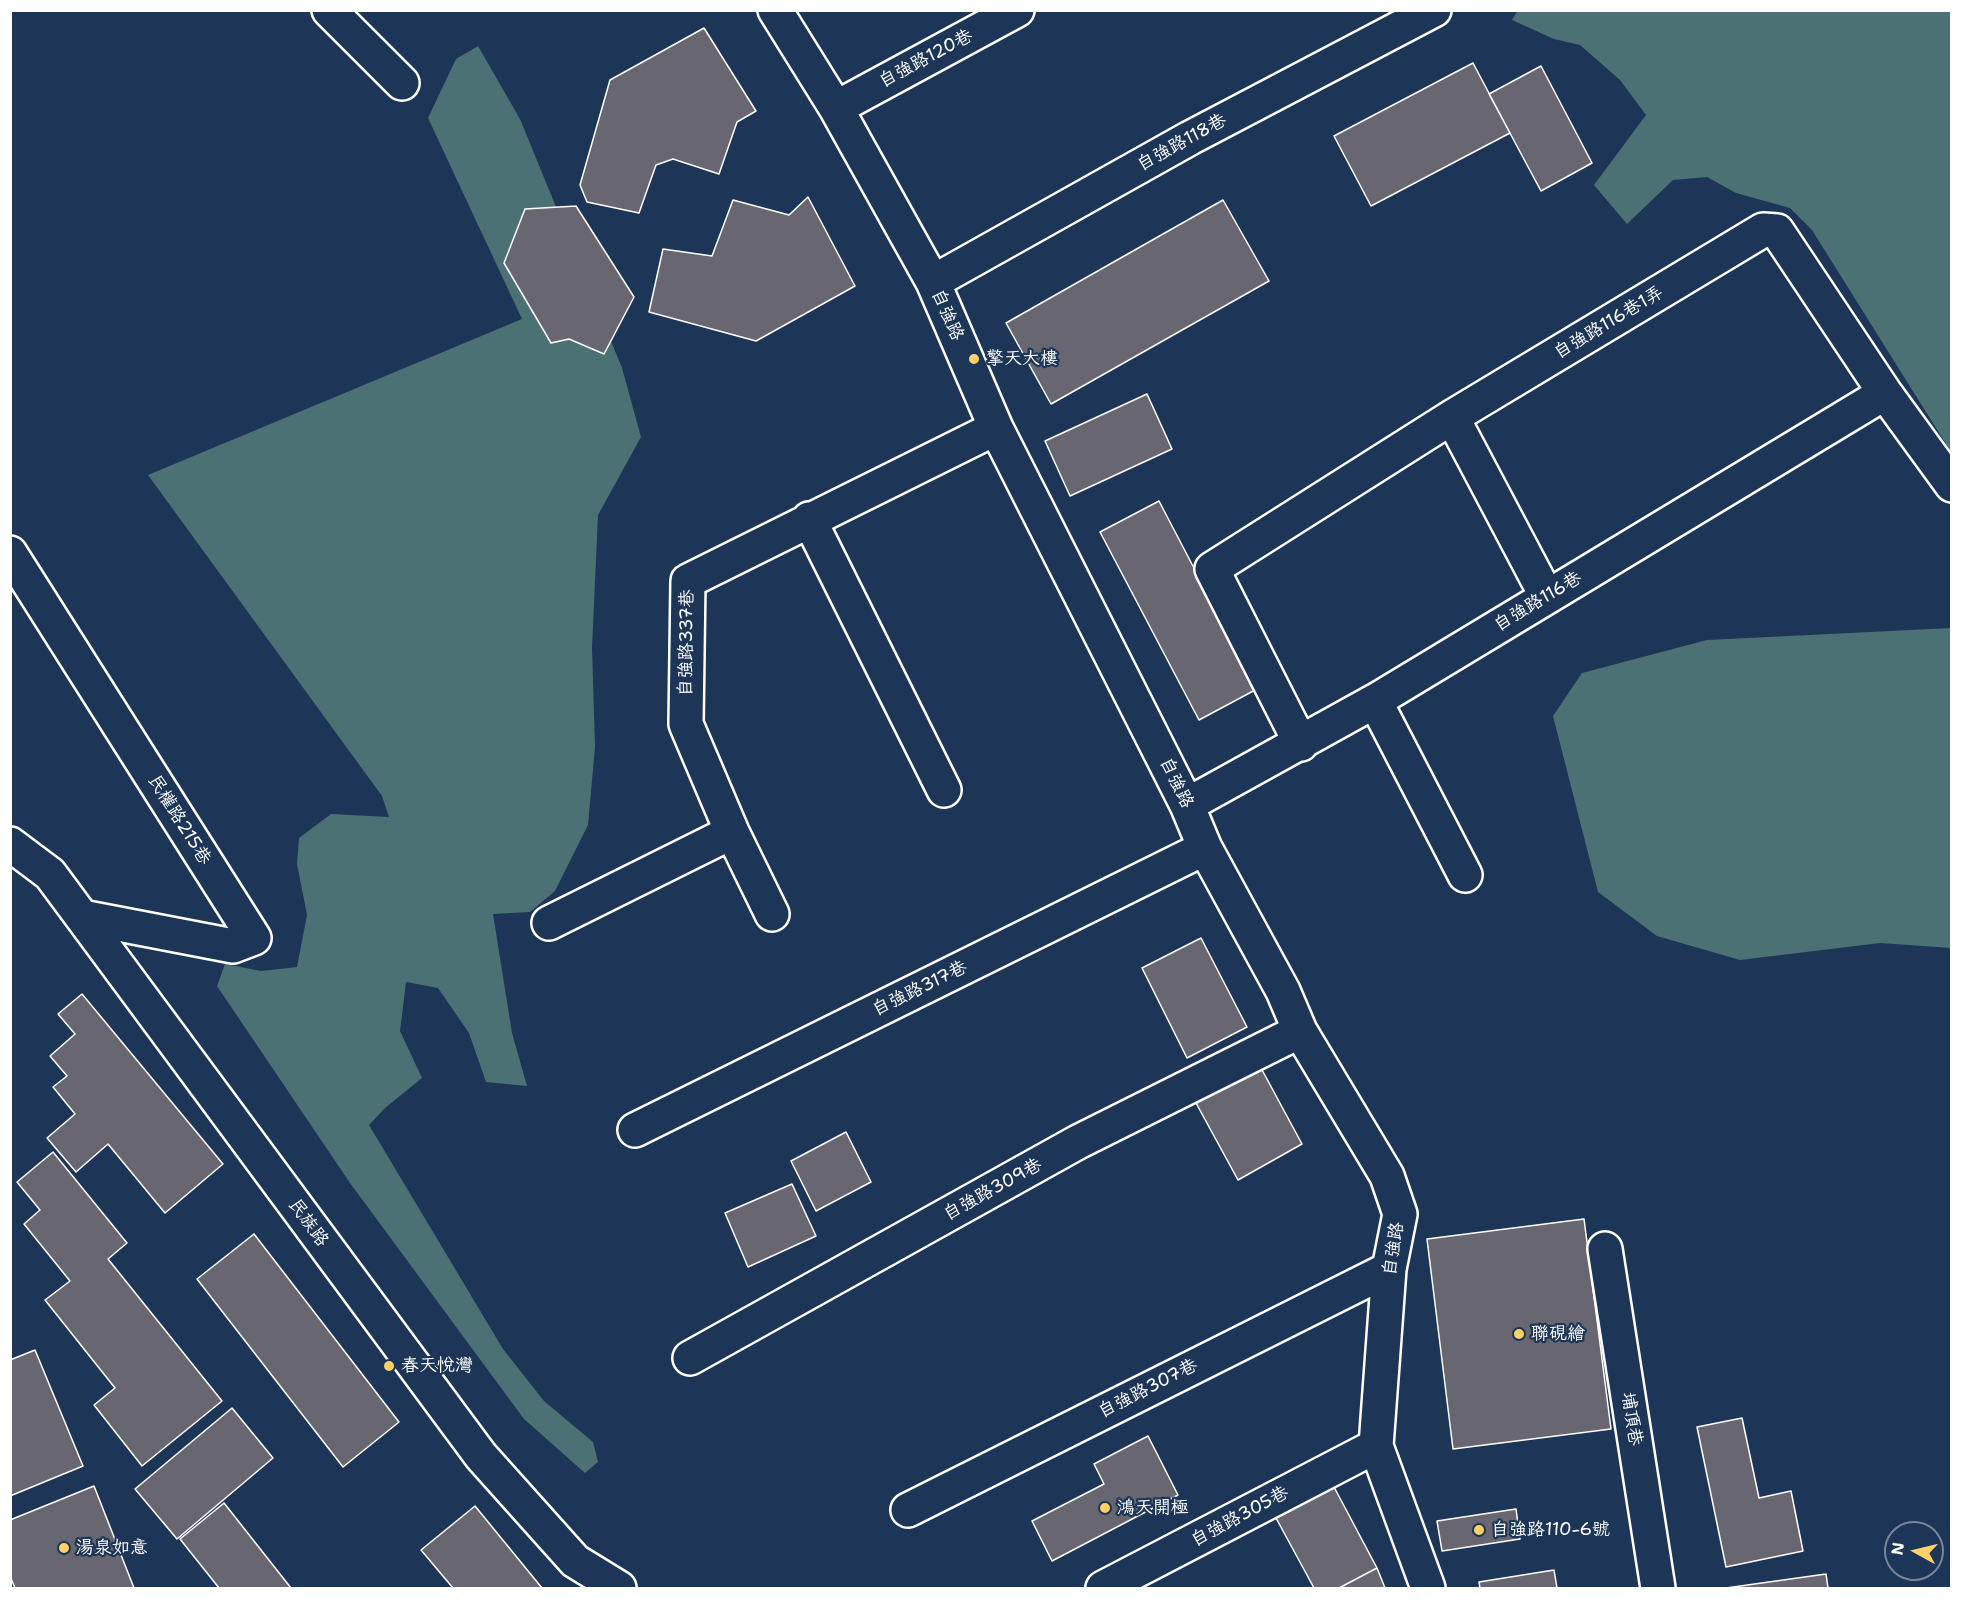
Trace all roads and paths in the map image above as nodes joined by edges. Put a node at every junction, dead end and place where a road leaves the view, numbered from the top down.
1 (329, 10) edge
2 (775, 10) edge
3 (1017, 10) edge
4 (1434, 10) edge
5 (402, 83) dead end
6 (836, 108) junction
7 (933, 282) junction
8 (1885, 393) junction
9 (1452, 417) junction
10 (996, 428) junction
11 (1952, 485) edge
12 (809, 519) junction
13 (10, 553) edge
14 (1547, 597) junction
15 (1375, 701) junction
16 (1301, 744) junction
17 (944, 790) dead end
18 (1187, 805) junction
19 (732, 832) junction
20 (10, 844) edge
21 (1205, 848) junction
22 (1465, 875) dead end
23 (772, 914) dead end
24 (82, 917) junction
25 (549, 923) dead end
26 (1300, 1031) junction
27 (635, 1130) dead end
28 (1605, 1249) dead end
29 (1389, 1269) junction
30 (690, 1358) dead end
31 (1376, 1446) junction
32 (908, 1510) dead end
33 (619, 1588) edge
34 (1103, 1588) edge
35 (1428, 1588) edge
36 (1658, 1588) edge

1 - 5 street
2 - 6 street, 自強路
3 - 6 street, 自強路120巷
4 - 7 street, 自強路118巷
6 - 7 street, 自強路
7 - 10 street, 自強路
8 - 9 street, 自強路116巷1弄
8 - 11 street
8 - 14 street, 自強路116巷
9 - 14 street
9 - 16 street, 自強路116巷1弄
10 - 12 street, 自強路337巷
10 - 18 street, 自強路
12 - 17 street
12 - 19 street, 自強路337巷
13 - 24 street, 民權路215巷
14 - 15 street, 自強路116巷
15 - 16 street, 自強路116巷
15 - 22 street
16 - 18 street, 自強路116巷
18 - 21 street, 自強路
19 - 23 street, 自強路337巷
19 - 25 street
20 - 24 street, 民族路
21 - 26 street, 自強路
21 - 27 street, 自強路317巷
24 - 33 street, 民族路
26 - 29 street, 自強路
26 - 30 street, 自強路309巷
28 - 36 street, 埔頂巷
29 - 31 street, 自強路
29 - 32 street, 自強路307巷
31 - 34 street, 自強路305巷
31 - 35 street, 自強路

